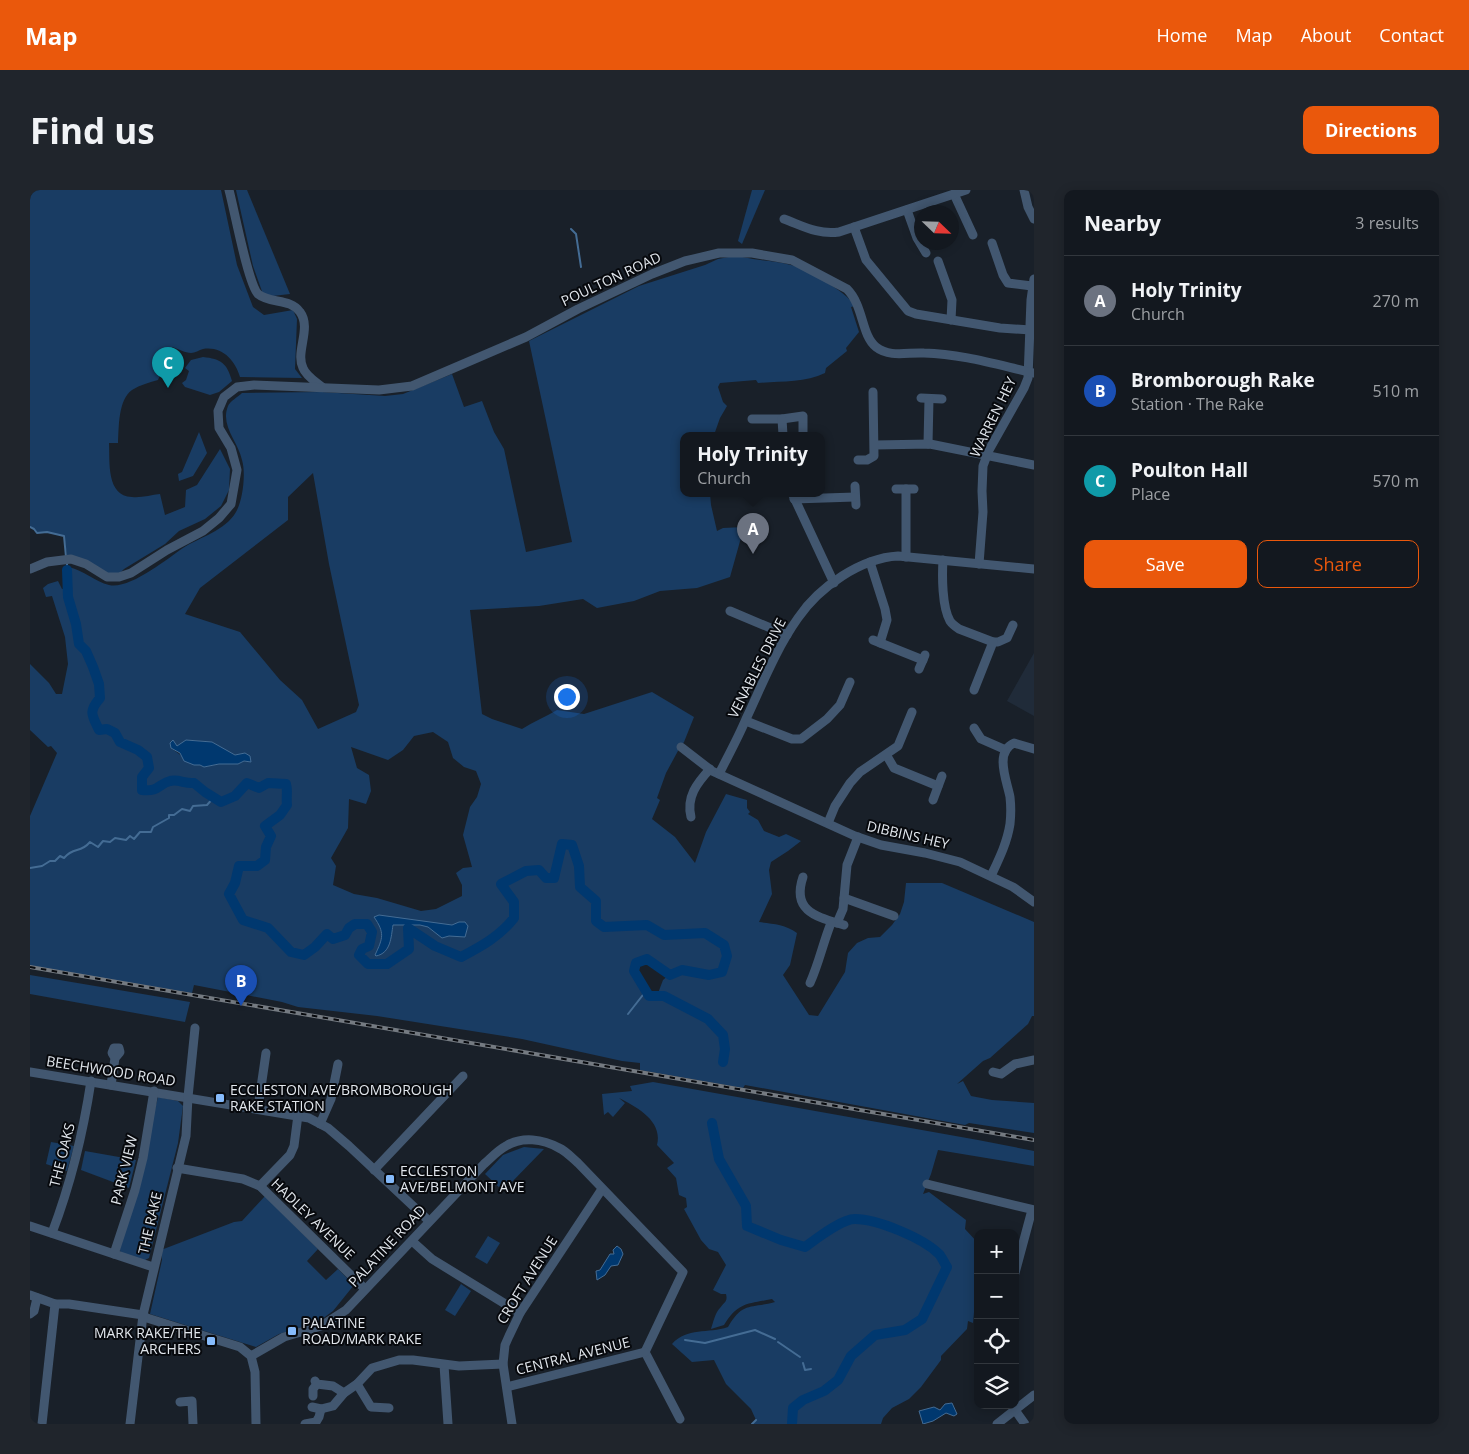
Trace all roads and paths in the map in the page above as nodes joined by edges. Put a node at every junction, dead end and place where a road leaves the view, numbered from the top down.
1 (229, 190) edge
2 (966, 190) edge
3 (1024, 190) edge
4 (954, 194) junction
5 (907, 210) junction
6 (784, 219) dead end
7 (1034, 219) edge
8 (854, 227) junction
9 (914, 230) edge
10 (969, 231) dead end
11 (996, 247) dead end
12 (938, 266) dead end
13 (1033, 283) edge
14 (1032, 305) edge
15 (951, 320) junction
16 (1031, 330) junction
17 (1031, 372) edge
18 (322, 387) junction
19 (873, 392) dead end
20 (942, 399) dead end
21 (752, 419) dead end
22 (782, 419) junction
23 (783, 432) edge
24 (803, 432) edge
25 (928, 444) junction
26 (875, 445) junction
27 (987, 455) junction
28 (858, 460) dead end
29 (1034, 465) edge
30 (855, 486) dead end
31 (896, 489) dead end
32 (793, 497) edge
33 (806, 497) edge
34 (906, 557) junction
35 (943, 560) junction
36 (870, 562) junction
37 (978, 564) junction
38 (1034, 569) edge
39 (30, 570) edge
40 (834, 583) junction
41 (730, 611) dead end
42 (1012, 625) dead end
43 (787, 635) junction
44 (993, 642) junction
45 (919, 670) dead end
46 (850, 682) dead end
47 (974, 690) dead end
48 (913, 713) dead end
49 (746, 721) junction
50 (974, 728) dead end
51 (681, 747) dead end
52 (1006, 750) junction
53 (1028, 750) edge
54 (887, 756) junction
55 (710, 769) junction
56 (719, 774) junction
57 (942, 776) dead end
58 (938, 786) junction
59 (933, 800) dead end
60 (687, 813) dead end
61 (828, 823) junction
62 (858, 837) junction
63 (991, 876) junction
64 (804, 883) dead end
65 (844, 898) junction
66 (1034, 902) edge
67 (890, 911) dead end
68 (837, 923) junction
69 (810, 983) dead end
70 (195, 1028) dead end
71 (266, 1053) dead end
72 (115, 1058) dead end
73 (1034, 1060) edge
74 (338, 1064) dead end
75 (30, 1072) edge
76 (998, 1075) dead end
77 (463, 1076) dead end
78 (91, 1081) junction
79 (111, 1085) junction
80 (154, 1091) junction
81 (188, 1097) junction
82 (258, 1108) junction
83 (298, 1115) junction
84 (320, 1124) junction
85 (177, 1168) junction
86 (374, 1170) junction
87 (927, 1184) dead end
88 (260, 1186) junction
89 (602, 1189) junction
90 (1033, 1210) edge
91 (429, 1221) junction
92 (30, 1226) edge
93 (52, 1233) junction
94 (412, 1241) junction
95 (114, 1254) junction
96 (1019, 1260) edge
97 (153, 1268) junction
98 (365, 1289) junction
99 (34, 1297) edge
100 (55, 1304) junction
101 (520, 1313) junction
102 (30, 1314) edge
103 (143, 1315) junction
104 (645, 1352) junction
105 (250, 1356) junction
106 (503, 1364) junction
107 (444, 1365) junction
108 (357, 1384) junction
109 (507, 1386) junction
110 (344, 1393) junction
111 (1034, 1395) edge
112 (313, 1396) dead end
113 (180, 1402) dead end
114 (389, 1408) dead end
115 (1015, 1410) junction
116 (680, 1419) dead end
117 (317, 1423) edge
118 (42, 1424) edge
119 (130, 1424) edge
120 (193, 1424) edge
121 (256, 1424) edge
122 (305, 1424) edge
123 (448, 1424) edge
124 (512, 1424) edge
125 (997, 1424) edge
126 (1025, 1424) edge

1 - 18 street
2 - 4 street
3 - 7 street
4 - 5 street
4 - 10 street
5 - 8 street
5 - 9 street
6 - 8 street
8 - 15 street
11 - 13 street
12 - 15 street
13 - 14 street, WARREN HEY
14 - 16 street, WARREN HEY
15 - 16 street
16 - 17 street, WARREN HEY
17 - 18 street, POULTON ROAD
17 - 27 street, WARREN HEY
18 - 39 street, POULTON ROAD
19 - 26 street
20 - 25 street
21 - 22 street
22 - 23 street
22 - 24 street
25 - 26 street
25 - 27 street
26 - 28 street
27 - 29 street
27 - 37 street, WARREN HEY
30 - 33 street
31 - 34 street
32 - 40 street
34 - 35 street, VENABLES DRIVE
34 - 36 street, VENABLES DRIVE
35 - 37 street, VENABLES DRIVE
35 - 44 street
36 - 40 street, VENABLES DRIVE
36 - 45 street
37 - 38 street, VENABLES DRIVE
40 - 43 street, VENABLES DRIVE
41 - 43 street
42 - 44 street
43 - 49 street, VENABLES DRIVE
44 - 47 street
46 - 49 street
48 - 54 street
49 - 56 street, VENABLES DRIVE
50 - 52 street
51 - 55 street, DIBBINS HEY
52 - 53 street
52 - 63 street
54 - 58 street
54 - 61 street
55 - 56 street, DIBBINS HEY
55 - 60 street
56 - 61 street, DIBBINS HEY
57 - 58 street
58 - 59 street
61 - 62 street, DIBBINS HEY
62 - 63 street, DIBBINS HEY
62 - 65 street
63 - 66 street, DIBBINS HEY
64 - 68 street
65 - 67 street
65 - 68 street
68 - 69 street
70 - 81 street, THE RAKE
71 - 82 street
72 - 79 street
73 - 76 street
74 - 84 street
75 - 78 street, BEECHWOOD ROAD
77 - 86 street
78 - 79 street, BEECHWOOD ROAD
78 - 93 street, THE OAKS
79 - 80 street, BEECHWOOD ROAD
80 - 81 street, BEECHWOOD ROAD
80 - 95 street, PARK VIEW
81 - 82 street, BEECHWOOD ROAD
81 - 85 street, THE RAKE
82 - 83 street, BEECHWOOD ROAD
83 - 84 street, BEECHWOOD ROAD
83 - 88 street
84 - 86 street, BEECHWOOD ROAD
85 - 88 street, HADLEY AVENUE
85 - 97 street, THE RAKE
86 - 91 street, BEECHWOOD ROAD
87 - 90 street
88 - 98 street, HADLEY AVENUE
89 - 91 street, PALATINE ROAD
89 - 101 street, CROFT AVENUE
89 - 104 street, PALATINE ROAD
90 - 96 street
91 - 94 street, PALATINE ROAD
92 - 93 street
93 - 95 street
94 - 98 street, PALATINE ROAD
94 - 101 street
95 - 97 street
97 - 103 street, THE RAKE
98 - 105 street, PALATINE ROAD
99 - 100 street
99 - 102 street
100 - 103 street
100 - 118 street
101 - 106 street, CROFT AVENUE
103 - 105 street
103 - 119 street, THE RAKE
104 - 109 street, CENTRAL AVENUE
104 - 116 street
105 - 121 street
106 - 107 street
106 - 109 street, CROFT AVENUE
107 - 108 street
107 - 123 street
108 - 110 street
108 - 114 street
109 - 124 street, CROFT AVENUE
110 - 112 street
110 - 117 street
111 - 115 street
113 - 120 street
115 - 125 street
115 - 126 street
117 - 122 street

